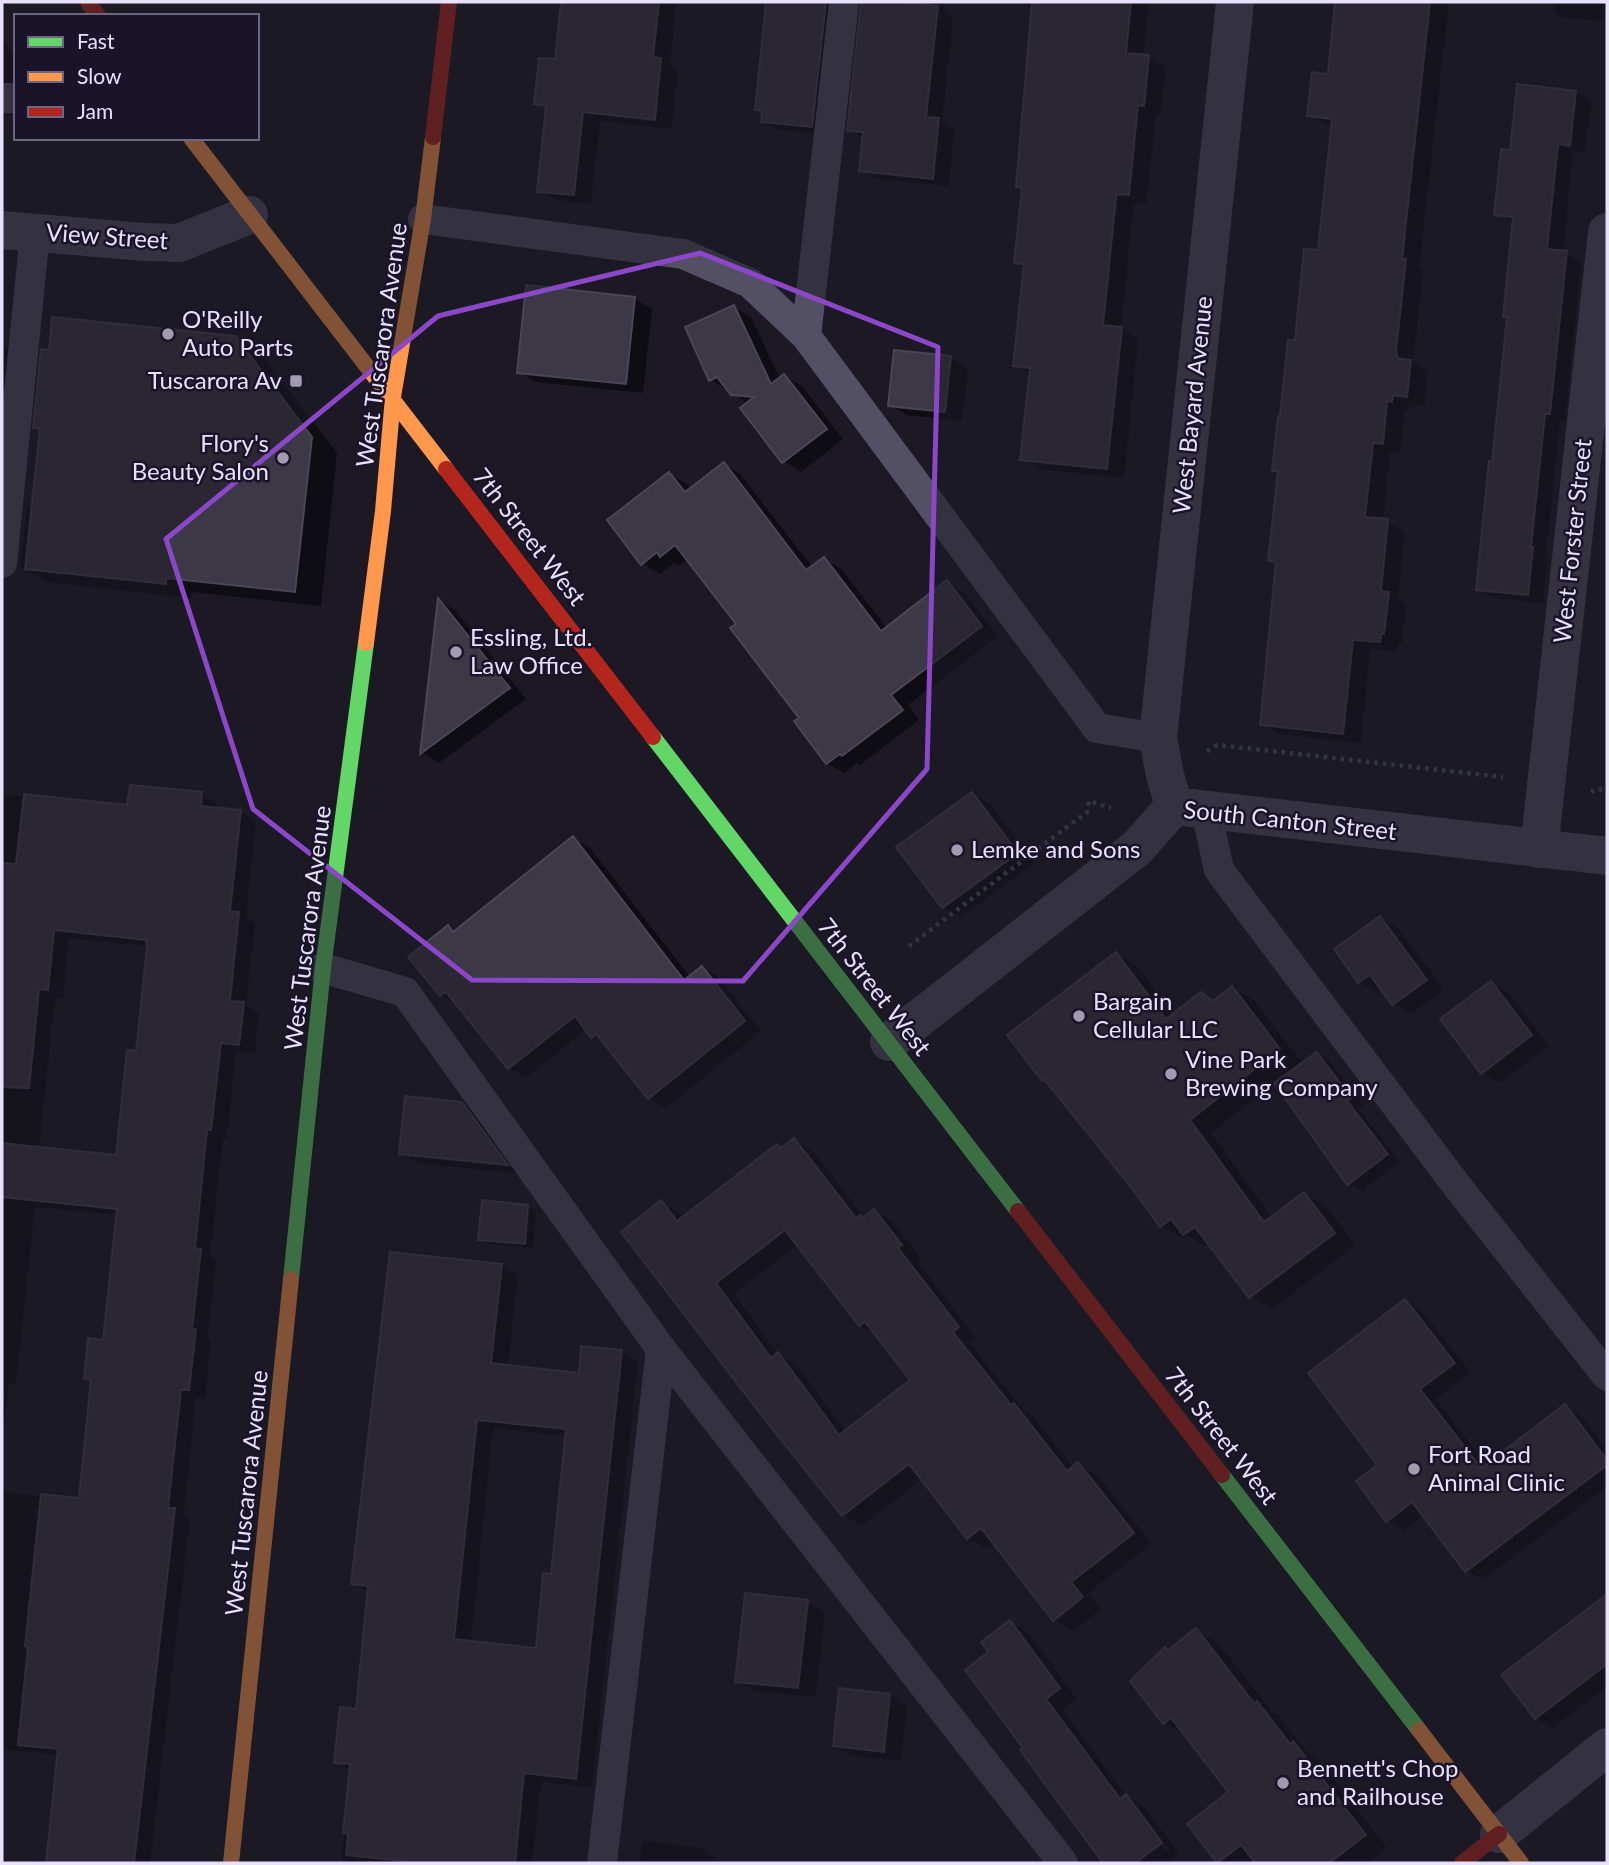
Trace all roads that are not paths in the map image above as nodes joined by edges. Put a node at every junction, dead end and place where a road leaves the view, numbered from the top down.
1 (449, 2) edge
2 (844, 2) edge
3 (1235, 2) edge
4 (193, 140) edge
5 (249, 215) junction
6 (423, 219) junction
7 (18, 231) edge
8 (1607, 232) edge
9 (806, 336) junction
10 (393, 397) junction
11 (2, 563) edge
12 (1158, 738) junction
13 (1190, 808) junction
14 (1539, 849) junction
15 (1607, 856) edge
16 (324, 968) junction
17 (888, 1042) junction
18 (661, 1349) junction
19 (1607, 1377) edge
20 (1607, 1747) edge
21 (1510, 1849) edge
22 (231, 1863) edge
23 (603, 1863) edge
24 (1063, 1863) edge
25 (1462, 1863) edge

1 - 6 main road, West Tuscarora Avenue
2 - 9 lane
3 - 12 street, West Bayard Avenue
4 - 5 main road, 7th Street West
5 - 7 street, View Street
5 - 10 main road, 7th Street West
6 - 9 lane
6 - 10 main road, West Tuscarora Avenue
7 - 11 lane
8 - 14 street, West Forster Street
9 - 12 lane
10 - 16 main road, West Tuscarora Avenue
10 - 17 main road, 7th Street West
12 - 13 street, West Bayard Avenue
13 - 14 street, South Canton Street
13 - 17 street, South Canton Street
13 - 19 lane
14 - 15 street, South Canton Street
16 - 18 lane
16 - 22 main road, West Tuscarora Avenue
17 - 21 main road, 7th Street West
18 - 23 lane
18 - 24 lane
20 - 21 street
21 - 25 main road

